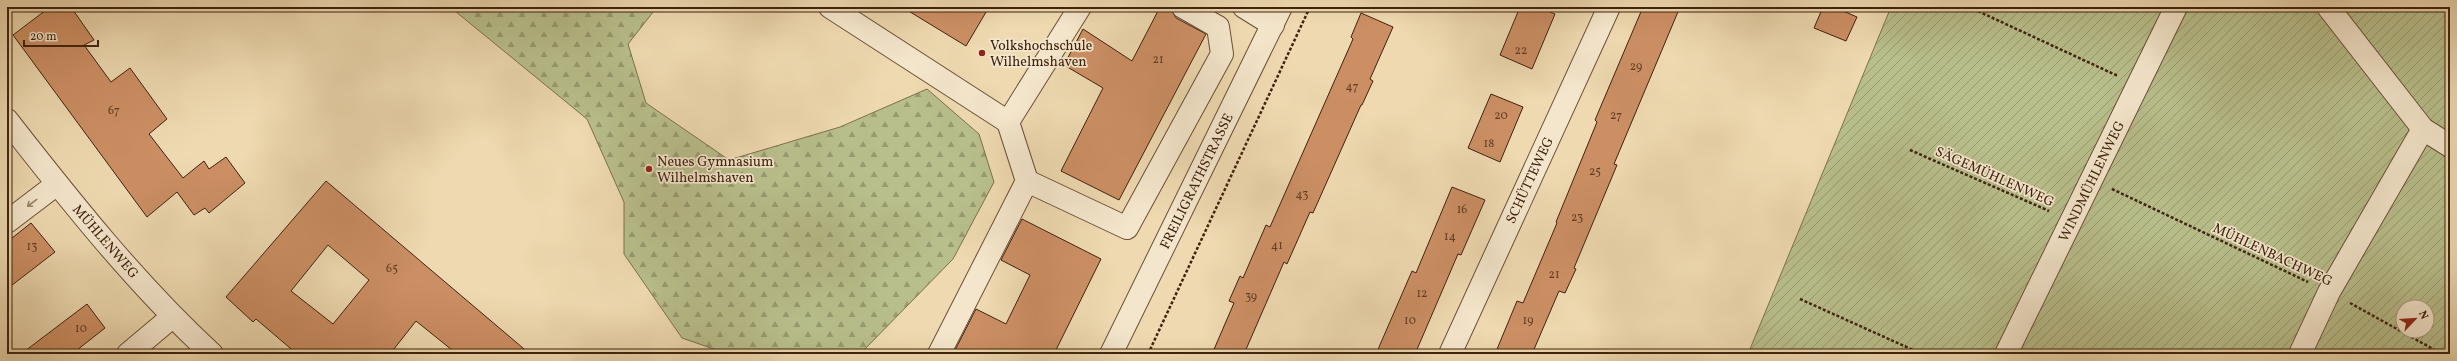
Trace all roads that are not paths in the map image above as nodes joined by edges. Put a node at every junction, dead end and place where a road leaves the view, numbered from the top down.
1 (830, 7) edge
2 (1080, 7) edge
3 (1183, 7) edge
4 (1244, 7) edge
5 (1609, 7) edge
6 (2176, 7) edge
7 (2328, 7) edge
8 (1277, 16) edge
9 (7, 120) edge
10 (2417, 121) junction
11 (1008, 122) junction
12 (2450, 146) edge
13 (1027, 181) junction
14 (57, 184) junction
15 (7, 222) edge
16 (172, 317) junction
17 (128, 354) edge
18 (212, 354) edge
19 (939, 354) edge
20 (1111, 354) edge
21 (1450, 354) edge
22 (2006, 354) edge
23 (2300, 354) edge

1 - 11 street
2 - 11 street
3 - 13 street
4 - 8 street
5 - 21 street, SCHÜTTEWEG
6 - 22 street, WINDMÜHLENWEG
7 - 10 street
8 - 20 street, FREILIGRATHSTRASSE
9 - 14 street, MÜHLENWEG
10 - 12 street
10 - 23 street
11 - 13 street
13 - 19 street
14 -> 15 street
14 - 16 street, MÜHLENWEG
16 - 17 street
16 - 18 street, MÜHLENWEG

